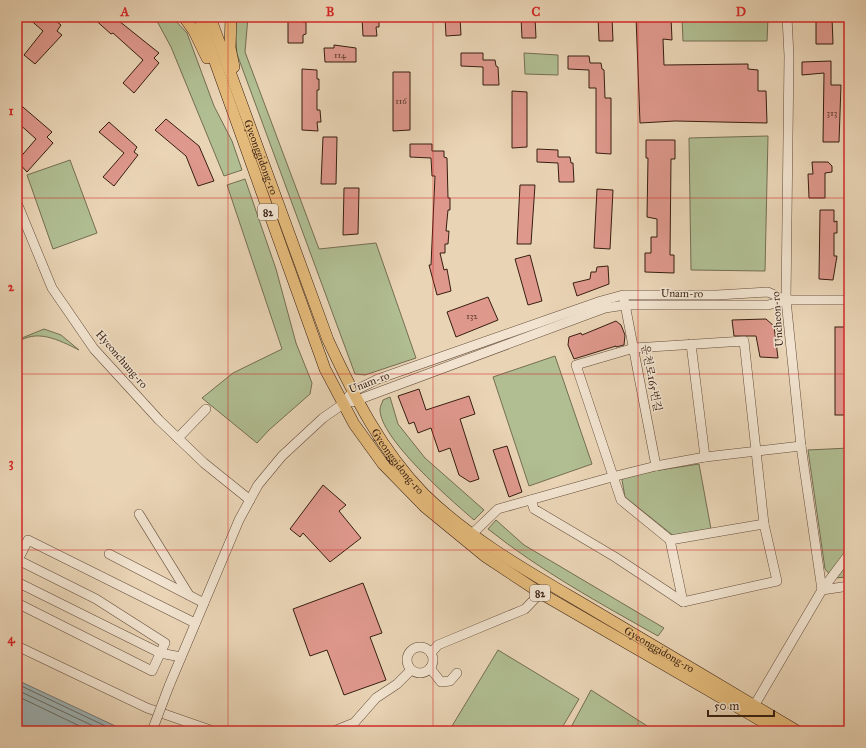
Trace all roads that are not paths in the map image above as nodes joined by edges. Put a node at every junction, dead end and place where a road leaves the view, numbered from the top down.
1 (184, 17) edge
2 (199, 17) edge
3 (210, 17) edge
4 (231, 17) edge
5 (787, 17) edge
6 (239, 97) junction
7 (242, 138) junction
8 (17, 203) edge
9 (624, 300) junction
10 (786, 300) junction
11 (849, 300) edge
12 (691, 344) junction
13 (634, 348) junction
14 (355, 396) junction
15 (343, 404) junction
16 (206, 409) dead end
17 (178, 438) junction
18 (801, 446) junction
19 (757, 451) junction
20 (704, 457) junction
21 (656, 466) junction
22 (612, 477) junction
23 (250, 500) junction
24 (531, 500) junction
25 (139, 514) dead end
26 (764, 524) junction
27 (473, 533) junction
28 (670, 540) junction
29 (109, 554) dead end
30 (849, 554) edge
31 (17, 561) edge
32 (17, 582) edge
33 (549, 584) junction
34 (849, 586) edge
35 (822, 590) junction
36 (542, 594) junction
37 (190, 596) junction
38 (683, 602) junction
39 (17, 603) edge
40 (204, 603) junction
41 (196, 623) junction
42 (17, 646) edge
43 (431, 652) junction
44 (160, 653) junction
45 (181, 657) junction
46 (430, 668) junction
47 (411, 670) junction
48 (457, 673) dead end
49 (752, 710) junction
50 (152, 731) edge
51 (213, 731) edge
52 (334, 731) edge
53 (779, 731) edge
54 (797, 731) edge

1 - 7 main road
2 - 7 main road, Gyeonggidong-ro / 82
3 - 6 main road, Gyeonggidong-ro / 82
4 - 6 main road
5 - 10 street, Uncheon-ro
6 - 14 main road, Gyeonggidong-ro / 82
7 - 15 main road, Gyeonggidong-ro / 82
8 - 17 street, Hyeonchung-ro
9 - 10 street, Unam-ro
9 - 13 street, 운천로165번길
9 - 14 street, Unam-ro
10 - 11 street, Unam-ro
10 - 18 street, Uncheon-ro
12 - 13 street
12 - 19 street
12 - 20 street
13 - 21 street, 운천로165번길
13 - 22 street
14 - 15 street, Unam-ro
14 - 27 main road, Gyeonggidong-ro / 82
15 - 23 street
15 - 36 main road, Gyeonggidong-ro / 82
16 - 17 street
17 - 23 street, Hyeonchung-ro
18 - 19 street
18 - 35 street, Uncheon-ro
19 - 20 street
19 - 26 street
20 - 21 street
21 - 22 street
22 - 24 street
22 - 28 street
23 - 40 street
24 - 27 street
24 - 38 street
25 - 37 street
26 - 28 street
26 - 38 street
27 - 33 main road, Gyeonggidong-ro / 82
28 - 38 street
29 - 37 street
30 - 35 street
31 - 41 street
31 - 44 street
32 - 44 street
33 - 36 street
33 - 49 main road, Gyeonggidong-ro / 82
34 - 35 street
35 - 49 street
36 - 43 street
36 - 49 main road, Gyeonggidong-ro / 82
37 - 40 street
39 - 44 street
40 - 41 street
41 - 45 street
42 - 51 street
43 - 46 street
43 - 47 street
44 - 45 street
45 - 50 street, bridge
46 - 47 street
46 - 48 street
47 - 52 street
49 - 53 main road, Gyeonggidong-ro / 82
49 - 54 main road, Gyeonggidong-ro / 82

